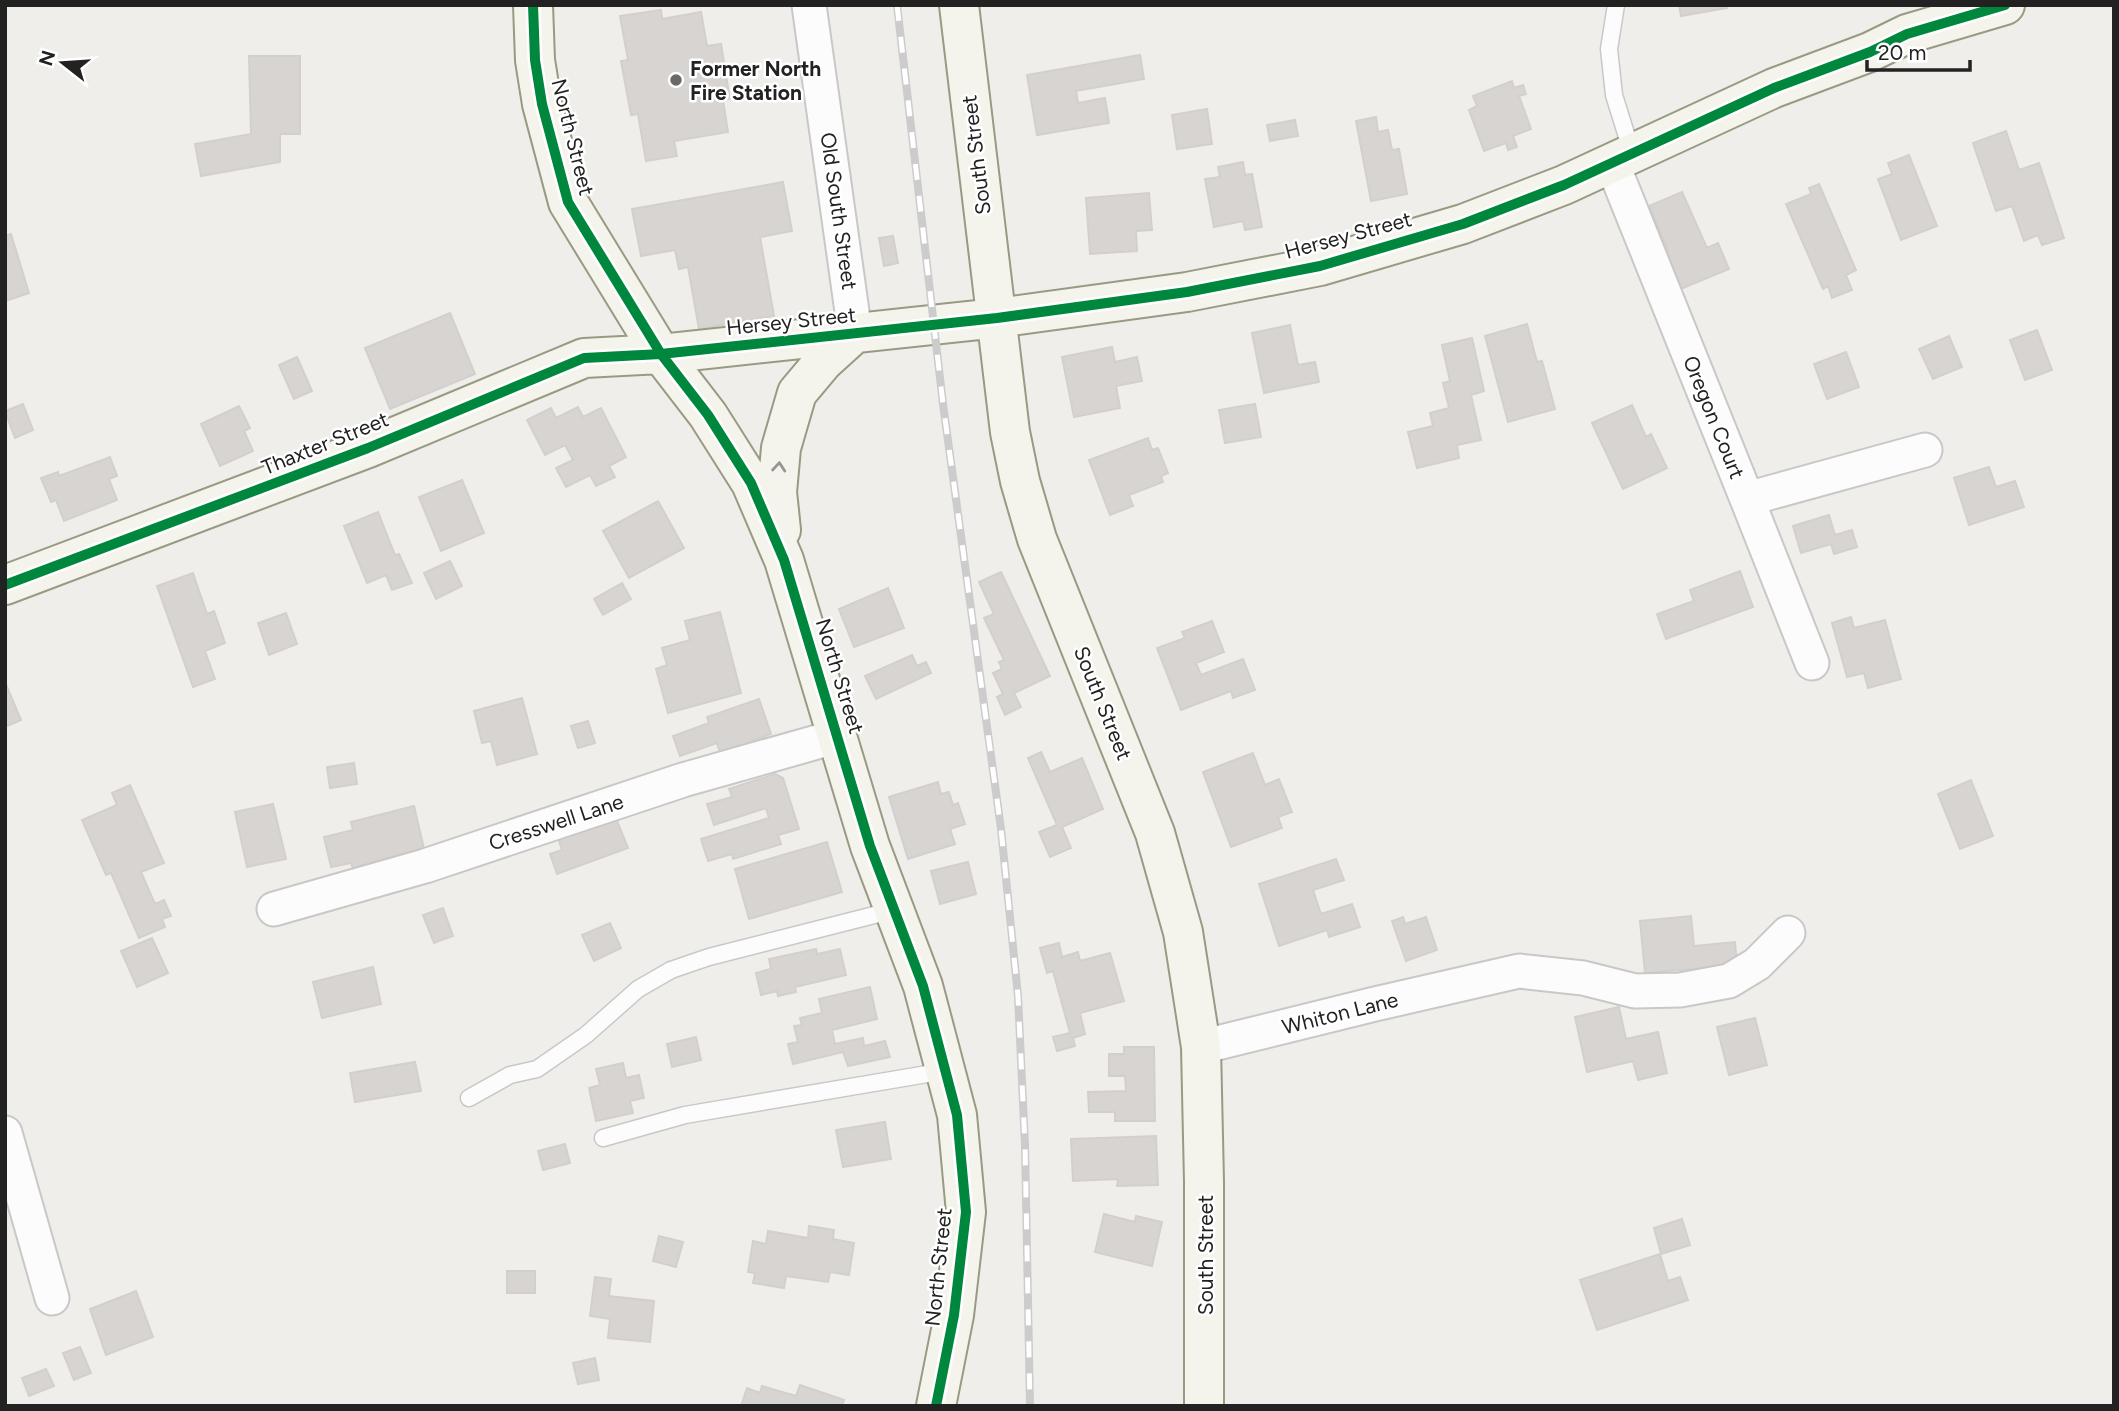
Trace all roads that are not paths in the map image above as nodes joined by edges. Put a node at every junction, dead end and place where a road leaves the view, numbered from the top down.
1 (533, 5) edge
2 (809, 5) edge
3 (960, 5) edge
4 (1616, 5) edge
5 (2005, 5) edge
6 (1622, 158) junction
7 (996, 318) junction
8 (856, 333) junction
9 (661, 354) junction
10 (1924, 450) dead end
11 (1747, 499) junction
12 (784, 560) junction
13 (5, 585) edge
14 (1812, 663) dead end
15 (838, 736) junction
16 (274, 909) dead end
17 (894, 910) junction
18 (1788, 933) dead end
19 (1201, 1048) junction
20 (945, 1071) junction
21 (469, 1098) dead end
22 (5, 1133) edge
23 (603, 1138) dead end
24 (52, 1298) dead end
25 (936, 1406) edge
26 (1204, 1406) edge

1 - 9 street, North Street
2 - 8 street, Old South Street
3 - 7 street, South Street
4 - 6 lane
5 - 6 street, Hersey Street
6 - 7 street, Hersey Street
6 - 11 street, Oregon Court
7 - 8 street, Hersey Street
7 - 19 street, South Street
8 - 9 street, Hersey Street
12 -> 8 street
9 - 12 street, North Street
9 - 13 street, Thaxter Street
10 - 11 street, Oregon Court
11 - 14 street
12 - 15 street, North Street
15 - 16 street, Cresswell Lane
15 - 17 street, North Street
17 - 20 street, North Street
17 - 21 lane
18 - 19 street, Whiton Lane
19 - 26 street, South Street
20 - 23 lane
20 - 25 street, North Street
22 - 24 street

